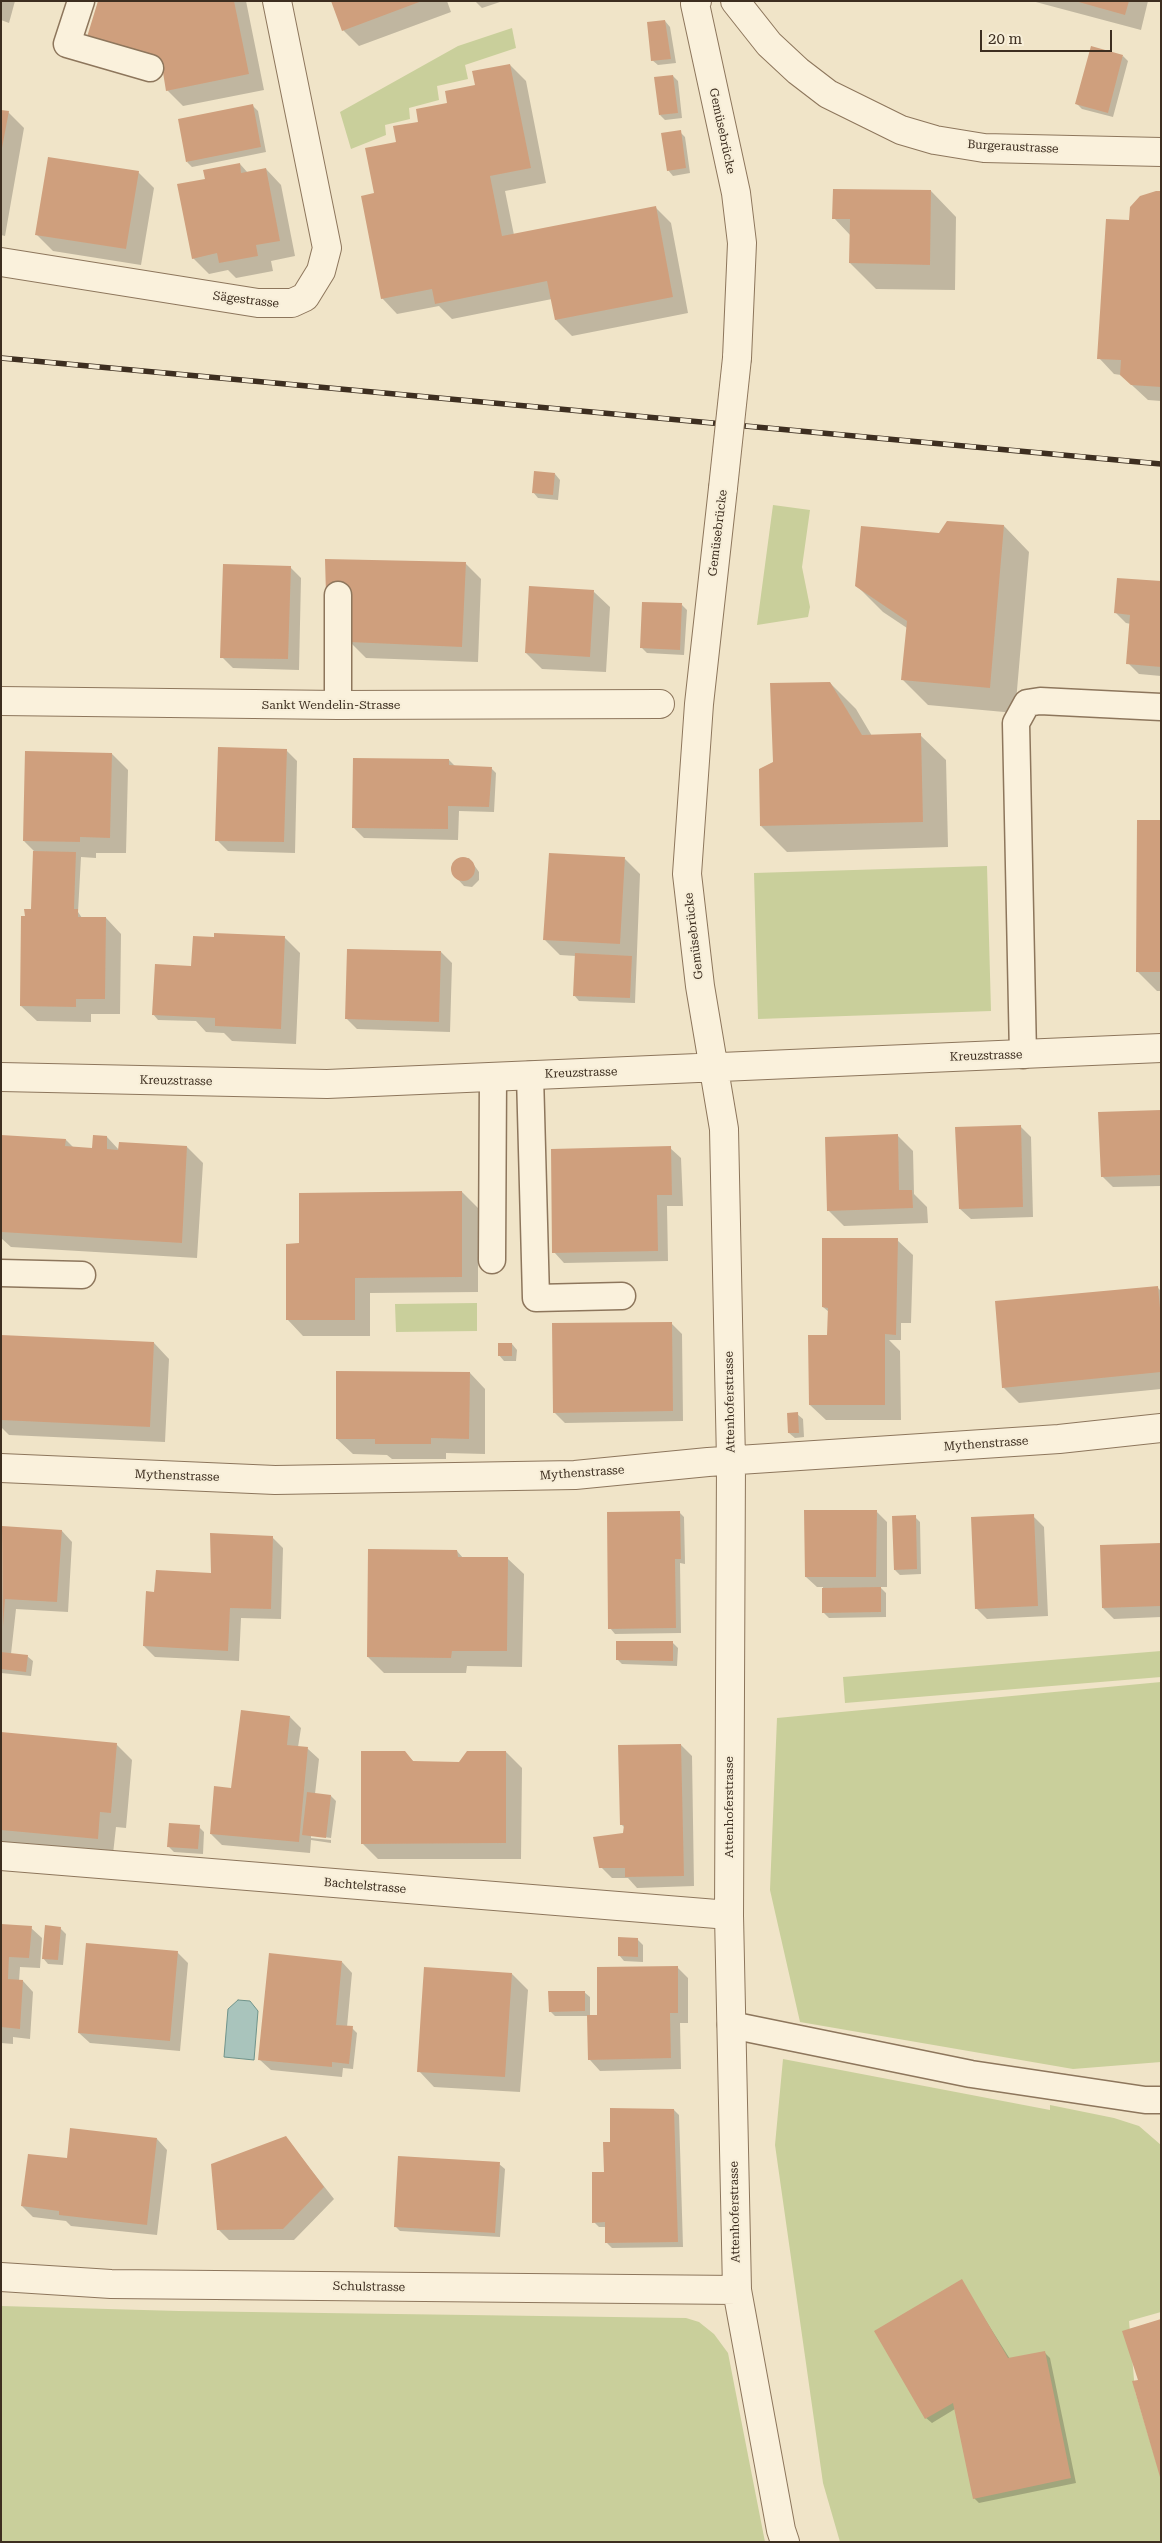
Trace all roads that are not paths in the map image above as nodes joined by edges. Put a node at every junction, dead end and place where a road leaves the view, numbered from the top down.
1 (81, 1) edge
2 (276, 1) edge
3 (697, 1) edge
4 (735, 1) edge
5 (150, 68) dead end
6 (1161, 152) edge
7 (1, 262) edge
8 (338, 595) dead end
9 (1, 701) edge
10 (660, 704) dead end
11 (338, 705) junction
12 (1161, 707) edge
13 (1161, 1048) edge
14 (1023, 1055) junction
15 (714, 1068) junction
16 (530, 1075) junction
17 (1, 1077) edge
18 (492, 1077) junction
19 (492, 1260) dead end
20 (1, 1273) edge
21 (82, 1275) dead end
22 (622, 1296) dead end
23 (1161, 1428) edge
24 (731, 1461) junction
25 (1, 1468) edge
26 (1, 1856) edge
27 (729, 1915) junction
28 (730, 2025) junction
29 (1161, 2100) edge
30 (1, 2277) edge
31 (737, 2290) junction
32 (786, 2542) edge

1 - 5 lane
2 - 7 street, Sägestrasse
3 - 15 street, Gemüsebrücke, bridge
4 - 6 street, Burgeraustrasse
8 - 11 lane
9 - 11 street, Sankt Wendelin-Strasse
10 - 11 street, Sankt Wendelin-Strasse
12 - 14 lane
13 - 14 street, Kreuzstrasse
14 - 15 street, Kreuzstrasse
15 - 16 street, Kreuzstrasse
15 - 24 street, Attenhoferstrasse
16 - 18 street, Kreuzstrasse
16 - 22 lane
17 - 18 street, Kreuzstrasse
18 - 19 lane
20 - 21 lane
23 - 24 street, Mythenstrasse
24 - 25 street, Mythenstrasse
24 - 27 street, Attenhoferstrasse
26 - 27 street, Bachtelstrasse
27 - 28 street, Attenhoferstrasse
28 - 29 lane
28 - 31 street, Attenhoferstrasse
30 - 31 street, Schulstrasse
31 - 32 street, Attenhoferstrasse

